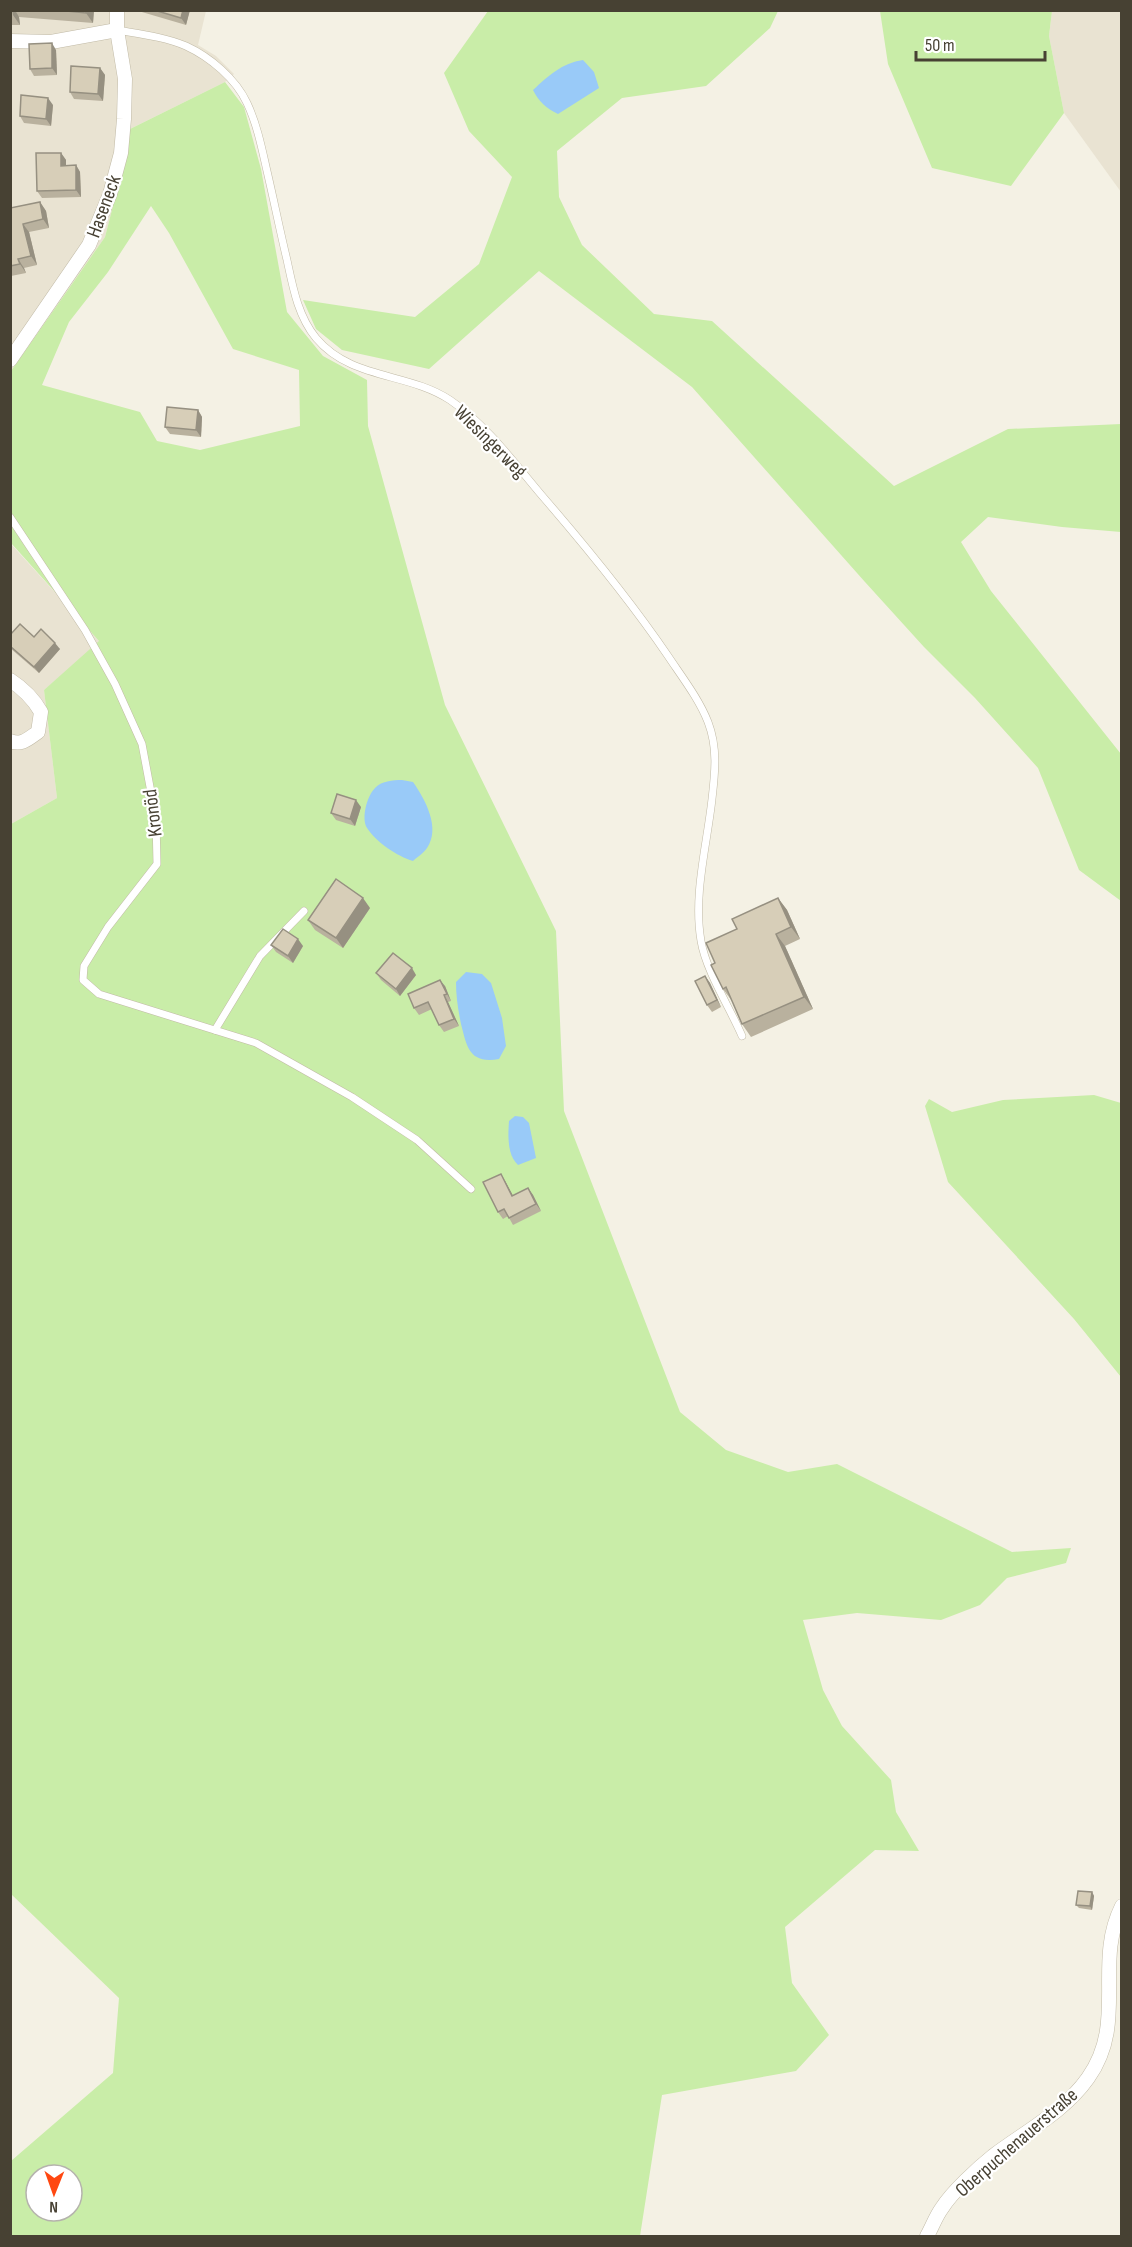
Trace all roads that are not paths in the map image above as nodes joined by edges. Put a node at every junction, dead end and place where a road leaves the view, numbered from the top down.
1 (117, 10) edge
2 (117, 30) junction
3 (10, 42) edge
4 (10, 360) edge
5 (10, 517) edge
6 (10, 680) edge
7 (10, 741) edge
8 (304, 911) dead end
9 (215, 1030) junction
10 (742, 1036) edge
11 (471, 1189) dead end
12 (1122, 1906) edge
13 (927, 2236) edge

1 - 2 street, Haseneck
2 - 3 street, Wiesingerweg
2 - 4 street, Haseneck
2 - 10 lane, Wiesingerweg
5 - 9 lane, Kronöd
6 - 7 street
8 - 9 lane
9 - 11 lane, Kronöd
12 - 13 street, Oberpuchenauerstraße

